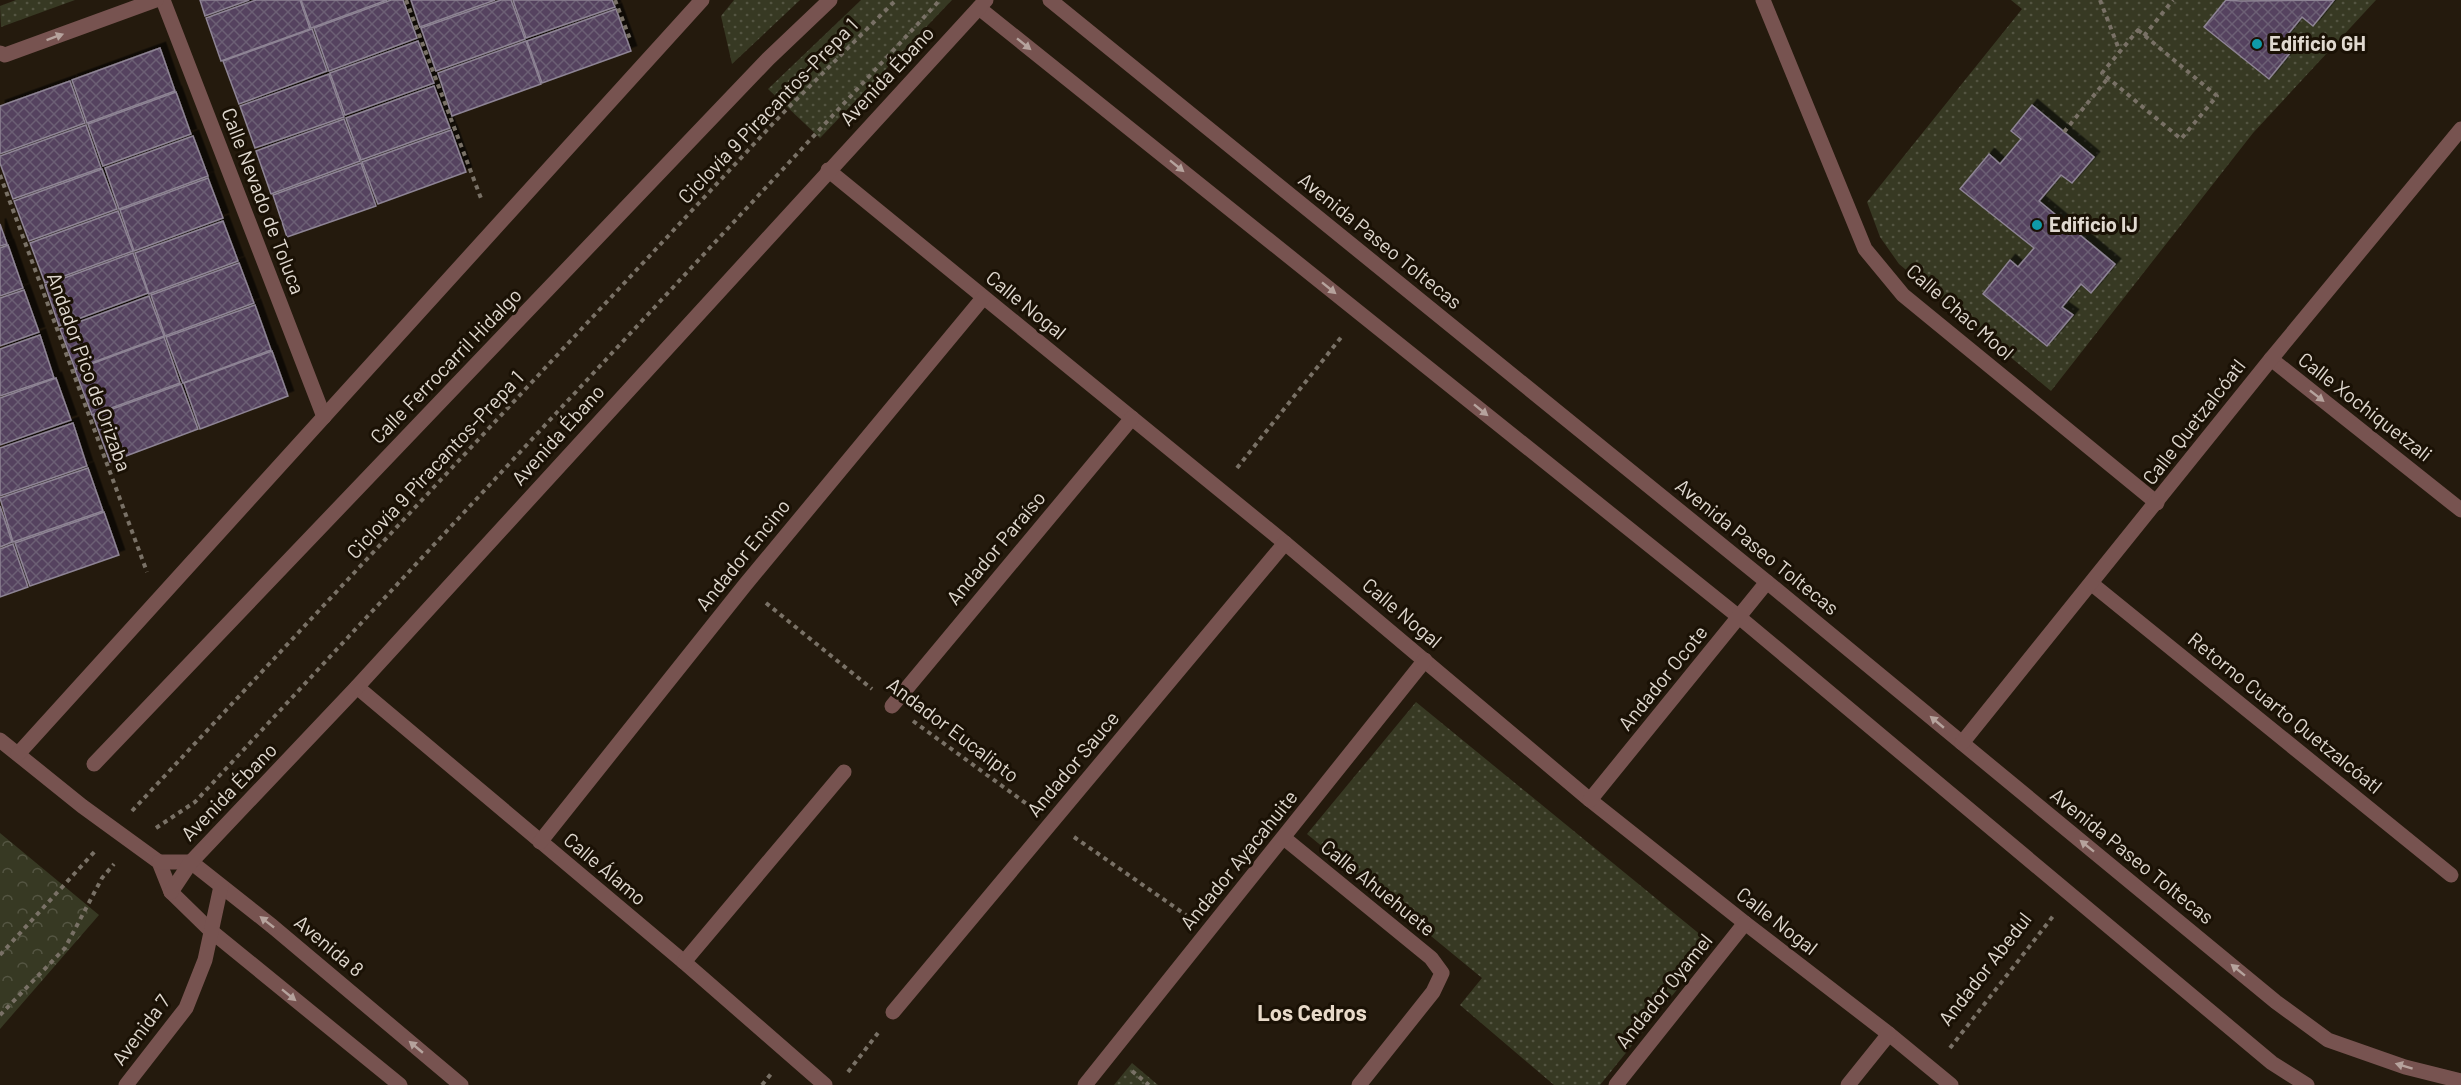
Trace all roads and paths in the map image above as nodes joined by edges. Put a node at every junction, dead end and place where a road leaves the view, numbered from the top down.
1 (156, 0) edge
2 (163, 0) edge
3 (406, 0) edge
4 (615, 0) edge
5 (702, 0) edge
6 (830, 0) edge
7 (896, 0) edge
8 (940, 0) edge
9 (1050, 0) edge
10 (1763, 0) edge
11 (2100, 0) edge
12 (2173, 0) edge
13 (983, 4) edge
14 (2144, 36) junction
15 (631, 42) dead end
16 (2120, 52) junction
17 (0, 53) edge
18 (2108, 78) junction
19 (2461, 129) edge
20 (2064, 132) dead end
21 (828, 170) junction
22 (0, 175) edge
23 (486, 212) dead end
24 (983, 298) junction
25 (1360, 312) junction
26 (2271, 359) junction
27 (324, 417) junction
28 (1132, 418) junction
29 (1220, 490) junction
30 (2157, 504) junction
31 (2461, 510) edge
32 (1285, 543) junction
33 (150, 579) dead end
34 (1767, 582) junction
35 (2092, 584) junction
36 (745, 585) junction
37 (1740, 617) junction
38 (1425, 660) junction
39 (357, 687) junction
40 (892, 706) junction
41 (0, 740) edge
42 (1962, 744) junction
43 (18, 754) junction
44 (94, 764) dead end
45 (844, 772) dead end
46 (1590, 800) junction
47 (1052, 822) junction
48 (114, 830) junction
49 (1284, 838) junction
50 (540, 842) junction
51 (132, 843) junction
52 (159, 862) junction
53 (191, 862) junction
54 (2451, 875) dead end
55 (221, 886) junction
56 (171, 892) junction
57 (2071, 894) junction
58 (1745, 923) junction
59 (211, 931) junction
60 (1209, 931) junction
61 (0, 955) edge
62 (684, 963) junction
63 (893, 1012) joint
64 (0, 1015) edge
65 (1889, 1034) junction
66 (1932, 1070) junction
67 (846, 1076) dead end
68 (2461, 1081) edge
69 (126, 1085) edge
70 (400, 1085) edge
71 (461, 1085) edge
72 (825, 1085) edge
73 (1085, 1085) edge
74 (1359, 1085) edge
75 (1616, 1085) edge
76 (1848, 1085) edge
77 (1951, 1085) edge
78 (2307, 1085) edge

17 -> 1 street
2 - 27 street, Calle Nevado de Toluca
3 - 23 path
4 - 15 path
5 - 27 street
6 - 44 street, Calle Ferrocarril Hidalgo
7 - 48 path, Ciclovía 9 Piracantos-Prepa 1
8 - 51 path
9 - 34 street, Avenida Paseo Toltecas
10 - 30 street, Calle Chac Mool
11 - 16 path
12 - 14 path
13 - 21 street, Avenida Ébano
13 -> 25 street
14 - 16 path
14 - 18 path
16 - 18 path
18 - 20 path
19 - 26 street, Calle Quetzalcóatl
21 - 24 street, Calle Nogal
21 - 39 street, Avenida Ébano
22 - 33 path, Andador Pico de Orizaba
24 - 28 street, Calle Nogal
24 - 36 street, Andador Encino
25 - 29 path
25 -> 37 street
26 - 30 street, Calle Quetzalcóatl
26 -> 31 street, Calle Xochiquetzali
27 - 43 street
28 - 29 street, Calle Nogal
28 - 40 street, Andador Paraíso
29 - 32 street, Calle Nogal
30 - 35 street, Calle Quetzalcóatl
32 - 38 street, Calle Nogal
32 - 47 street, Andador Sauce
34 - 37 street, Andador Ocote
42 -> 34 street, Avenida Paseo Toltecas
35 - 42 street, Calle Quetzalcóatl
35 - 54 street, Retorno Cuarto Quetzalcóatl
36 - 40 path, Andador Eucalipto
36 - 50 street, Andador Encino
37 - 46 street, Andador Ocote
37 - 57 street
38 - 46 street, Calle Nogal
38 - 49 street, Andador Ayacahuite
39 - 50 street, Calle Álamo
39 - 53 street, Avenida Ébano
40 - 47 path, Andador Eucalipto
41 - 43 street
68 -> 42 street, Avenida Paseo Toltecas
43 - 48 street
45 - 62 street
46 - 58 street, Calle Nogal
47 - 60 path, Andador Eucalipto
47 - 63 street, Andador Sauce
48 - 51 street
48 - 61 path, Ciclovía 9 Piracantos-Prepa 1
49 - 60 street, Andador Ayacahuite
49 - 74 street, Calle Ahuehuete
50 - 62 street, Calle Álamo
51 - 52 street
51 - 64 path
52 - 53 street
52 - 56 street
53 - 55 street, Avenida 8
53 - 56 street, Avenida Ébano
55 - 59 street, Avenida 7
71 -> 55 street, Avenida 8
56 - 59 street
57 - 66 path, Andador Abedul
57 - 78 street
58 - 65 street, Calle Nogal
58 - 75 street, Andador Oyamel
59 - 69 street, Avenida 7
59 -> 70 street
60 - 73 street, Andador Ayacahuite
62 - 72 street, Calle Álamo
63 - 67 path
65 - 66 street, Calle Nogal
65 - 76 street
66 - 77 street, Calle Nogal

